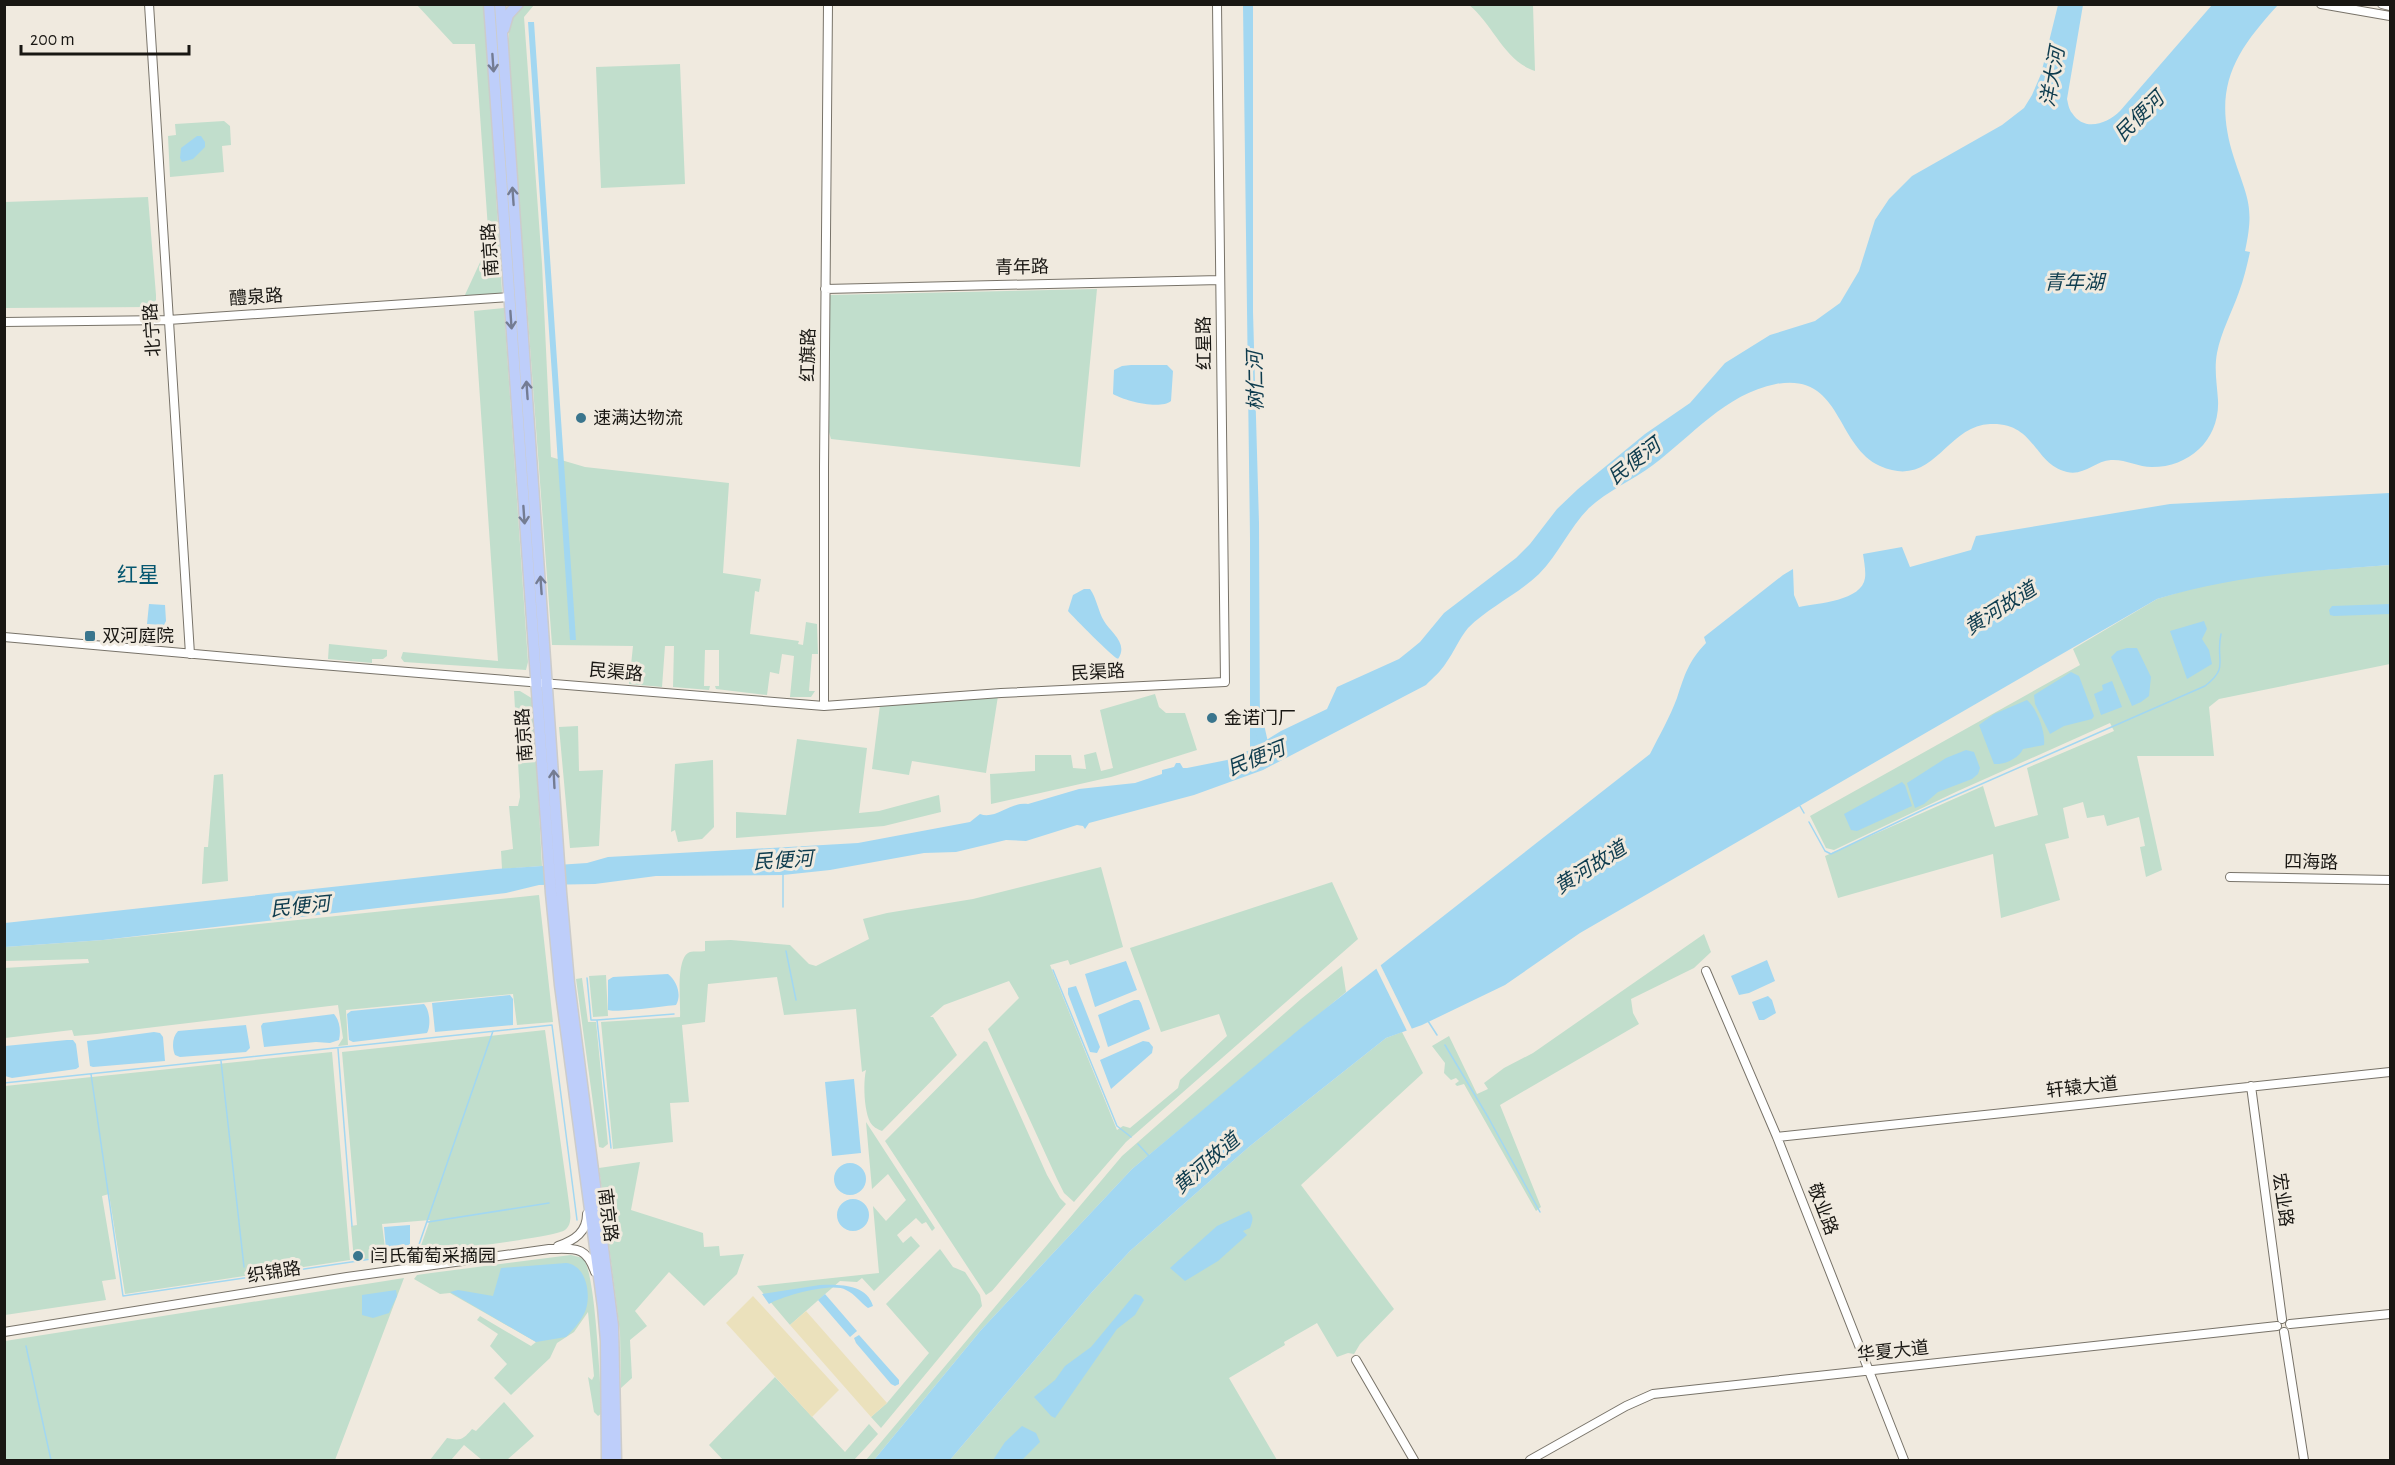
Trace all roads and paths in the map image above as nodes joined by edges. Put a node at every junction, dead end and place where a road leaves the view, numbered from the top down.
1 (149, 4) edge
2 (489, 4) edge
3 (500, 4) edge
4 (518, 4) edge
5 (828, 4) edge
6 (1217, 4) edge
7 (2321, 4) edge
8 (2382, 4) edge
9 (2391, 6) edge
10 (2391, 16) edge
11 (503, 50) junction
12 (1220, 280) junction
13 (825, 289) junction
14 (510, 297) junction
15 (168, 320) junction
16 (4, 322) edge
17 (4, 637) edge
18 (190, 654) junction
19 (1225, 682) joint
20 (542, 683) junction
21 (824, 706) junction
22 (2230, 877) dead end
23 (2391, 880) edge
24 (556, 893) junction
25 (1706, 971) dead end
26 (2391, 1071) edge
27 (2251, 1086) junction
28 (1777, 1137) junction
29 (586, 1174) junction
30 (549, 1249) junction
31 (601, 1287) junction
32 (2391, 1314) edge
33 (2283, 1325) junction
34 (4, 1332) edge
35 (1356, 1360) dead end
36 (1868, 1371) junction
37 (607, 1461) edge
38 (616, 1461) edge
39 (1414, 1461) edge
40 (1530, 1461) edge
41 (1904, 1461) edge
42 (2304, 1461) edge

1 - 15 street, 北宁路
2 -> 14 main road, 南京路
3 - 11 main road, 南京路
4 - 11 main road
5 - 13 street, 红旗路
6 - 12 street, 红星路
7 - 10 street
8 - 9 street
20 -> 11 main road, 南京路
12 - 13 street, 青年路
12 - 19 street, 红星路
13 - 21 street, 红旗路
14 - 15 street, 醴泉路
14 -> 20 main road, 南京路
15 - 16 street, 醴泉路
15 - 18 street, 北宁路
17 - 18 street, 民渠路
18 - 20 street, 民渠路
19 - 21 street, 民渠路
20 - 21 street, 民渠路
20 - 24 main road, 南京路
22 - 23 street, 四海路
24 - 29 main road, 南京路
24 - 38 main road, 南京路
25 - 28 street, 敬业路
26 - 27 street, 轩辕大道
27 - 28 street, 轩辕大道
27 - 33 street, 宏业路
28 - 36 street, 敬业路
29 - 30 street
29 - 31 main road, 南京路
30 - 31 street
30 - 34 street, 织锦路
31 - 37 main road, 南京路
32 - 33 street, 华夏大道
33 - 36 street, 华夏大道
33 - 42 street, 宏业路
35 - 39 street
36 - 40 street, 华夏大道
36 - 41 street, 敬业路

